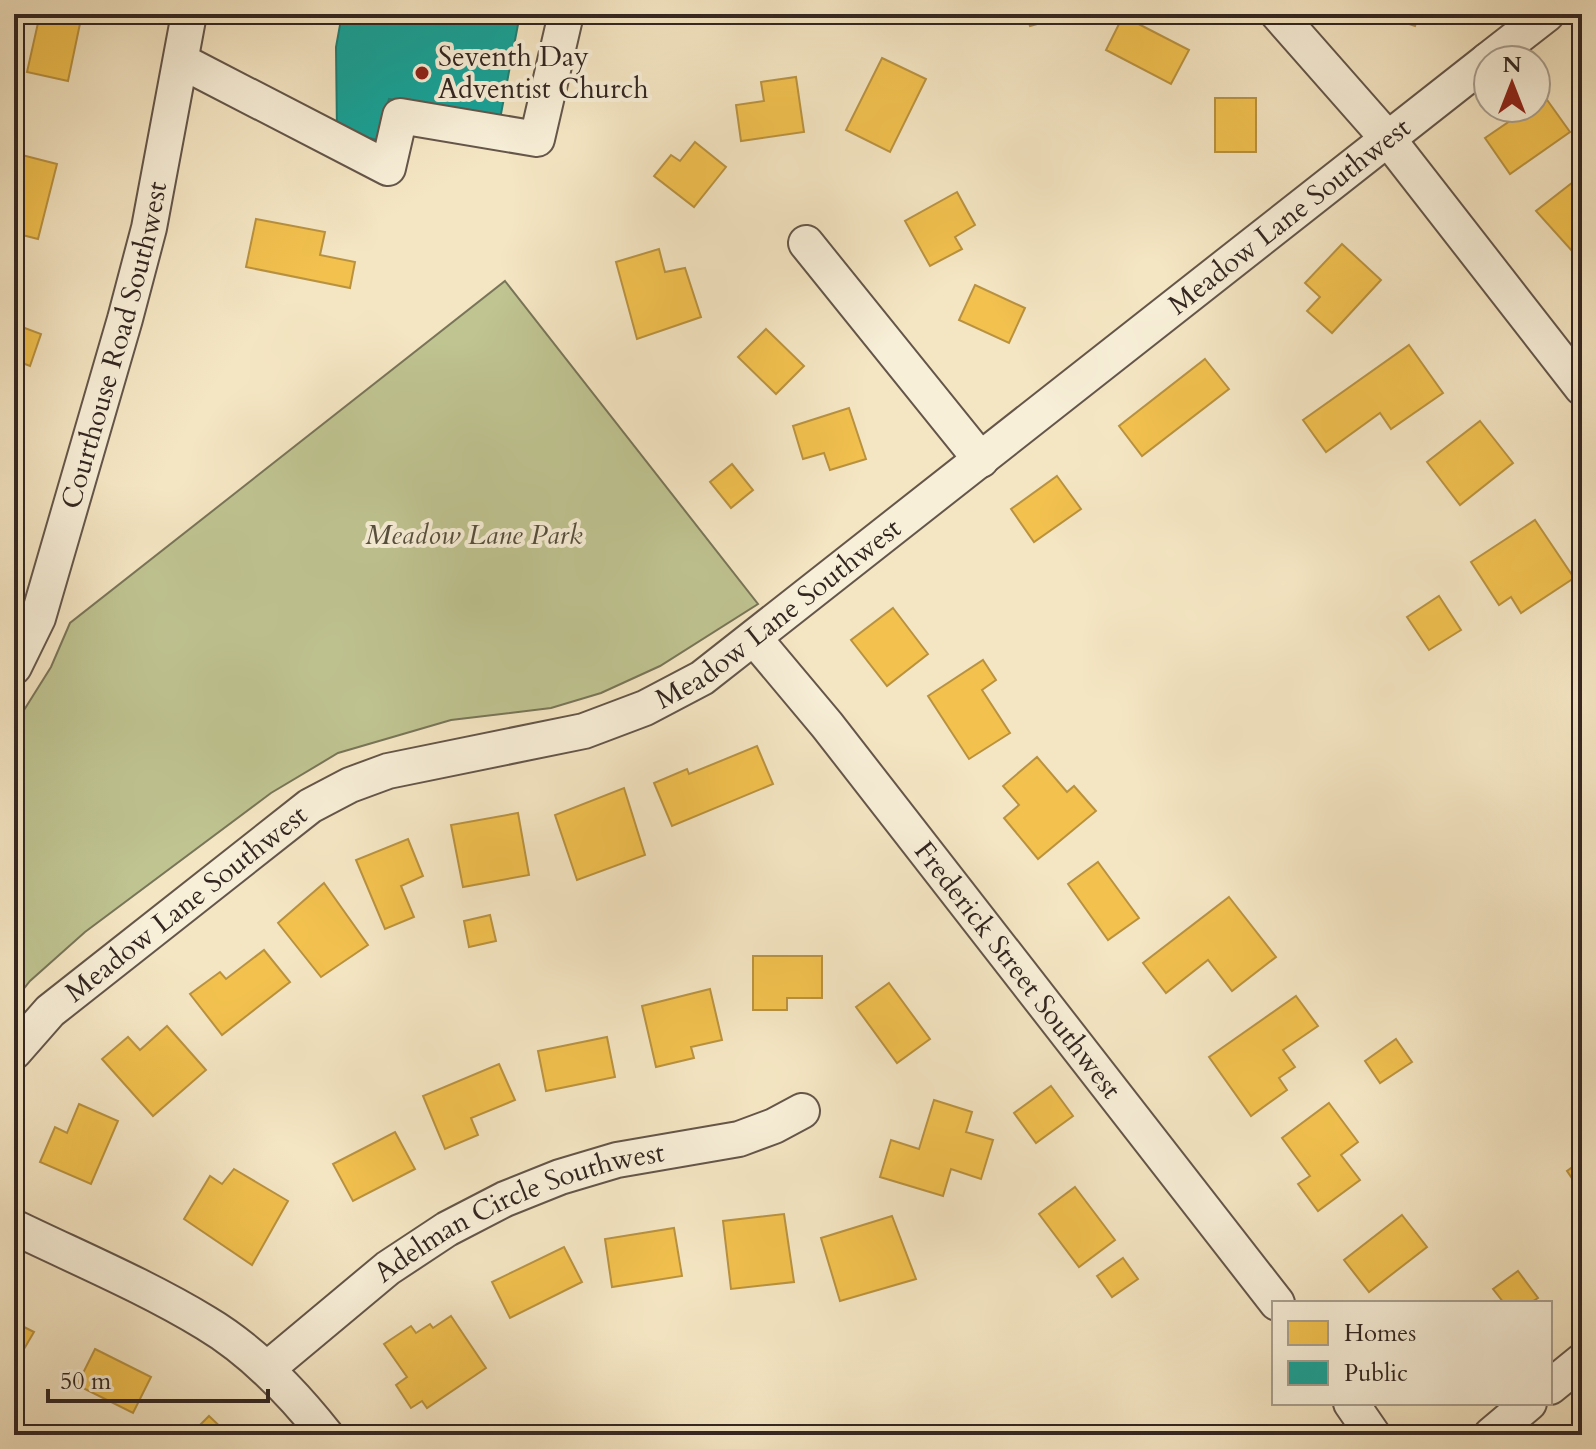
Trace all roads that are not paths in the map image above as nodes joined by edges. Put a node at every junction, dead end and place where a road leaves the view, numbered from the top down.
1 (189, 14) edge
2 (566, 14) edge
3 (1278, 14) edge
4 (1547, 14) edge
5 (1509, 44) edge
6 (181, 61) junction
7 (1472, 73) edge
8 (1388, 139) junction
9 (806, 243) dead end
10 (1582, 388) edge
11 (981, 460) junction
12 (754, 638) junction
13 (14, 667) edge
14 (14, 1052) edge
15 (802, 1111) dead end
16 (14, 1227) edge
17 (1275, 1301) edge
18 (1582, 1361) edge
19 (267, 1369) junction
20 (1552, 1385) edge
21 (1352, 1405) edge
22 (1527, 1405) edge
23 (326, 1435) edge
24 (1373, 1435) edge
25 (1491, 1435) edge

1 - 6 street, Courthouse Road Southwest
2 - 6 street
3 - 8 street
4 - 5 street, Meadow Lane Southwest
6 - 13 street, Courthouse Road Southwest
7 - 8 street, Meadow Lane Southwest
8 - 10 street
8 - 11 street, Meadow Lane Southwest
9 - 11 street
11 - 12 street, Meadow Lane Southwest
12 - 14 street, Meadow Lane Southwest
12 - 17 street, Frederick Street Southwest
15 - 19 street, Adelman Circle Southwest
16 - 19 street
18 - 20 street
19 - 23 street
21 - 24 street
22 - 25 street

